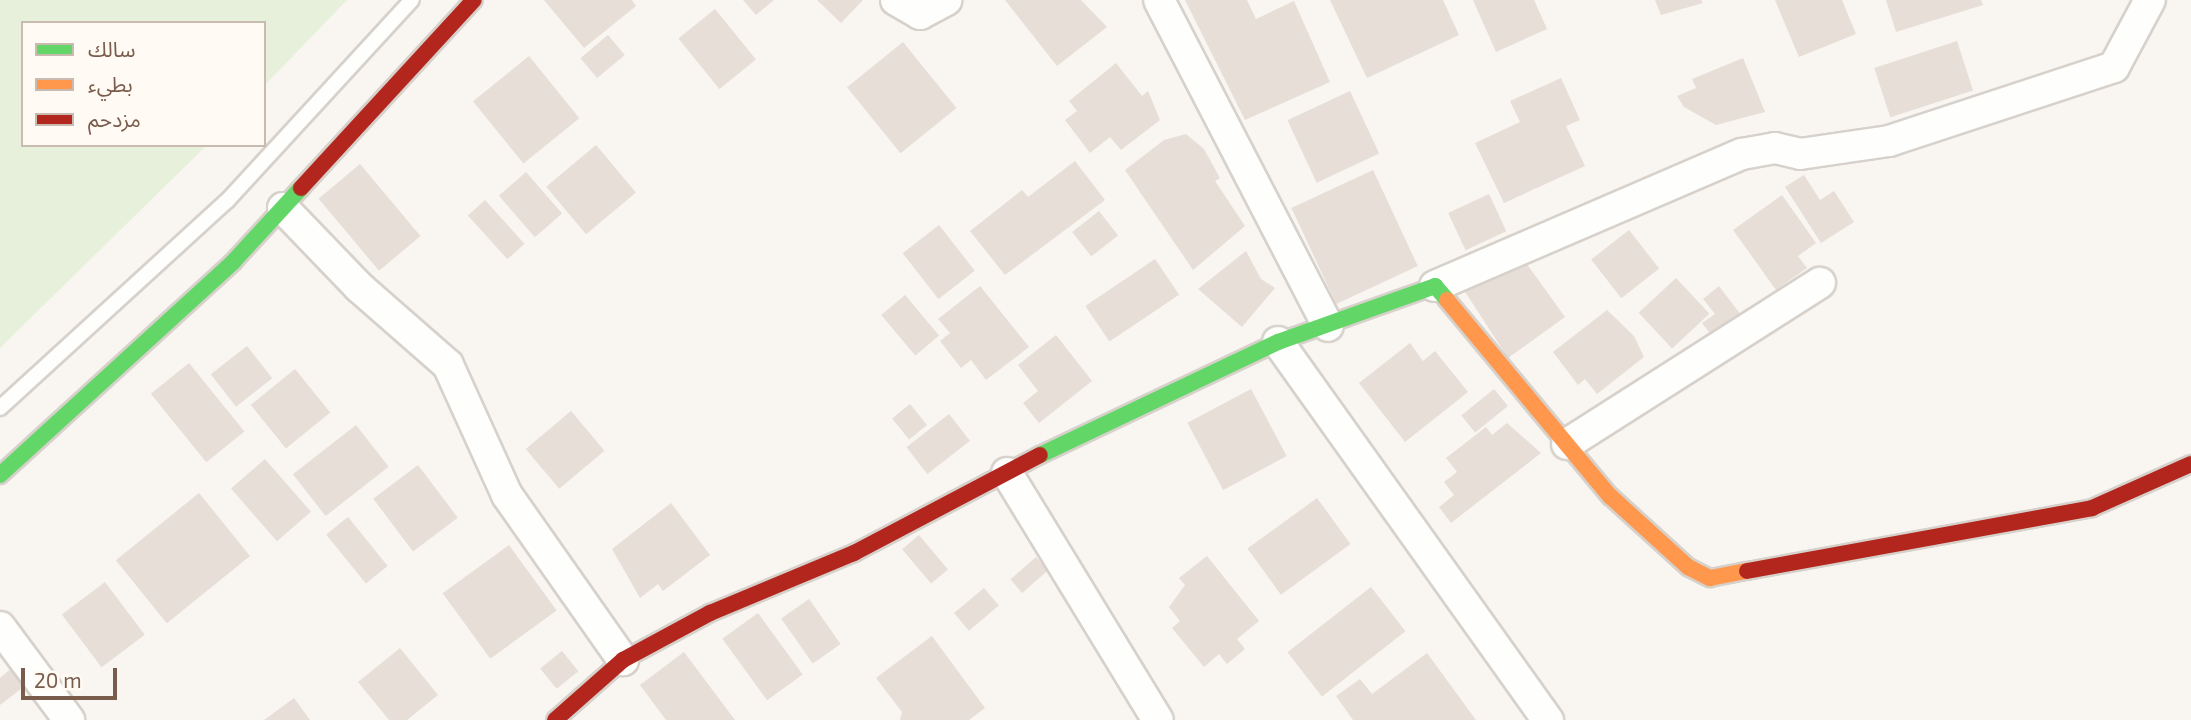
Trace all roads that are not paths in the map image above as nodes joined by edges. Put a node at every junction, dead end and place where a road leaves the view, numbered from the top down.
1 (412, 0) edge
2 (474, 0) edge
3 (895, 0) edge
4 (946, 0) edge
5 (1159, 0) edge
6 (2150, 0) edge
7 (283, 208) junction
8 (1820, 283) dead end
9 (1435, 286) junction
10 (1328, 326) junction
11 (1278, 342) junction
12 (0, 408) edge
13 (1567, 444) junction
14 (2191, 464) edge
15 (1007, 473) junction
16 (0, 475) edge
17 (0, 627) edge
18 (623, 660) junction
19 (69, 720) edge
20 (555, 720) edge
21 (1158, 720) edge
22 (1548, 720) edge

1 - 12 lane
2 - 7 street
3 - 4 street
5 - 10 street
6 - 9 street
7 - 16 street
7 - 18 street
8 - 13 street
9 - 10 street
9 - 13 street
10 - 11 street
11 - 15 street
11 - 22 street
13 - 14 street
15 - 18 street
15 - 21 street
17 - 19 street
18 - 20 street

